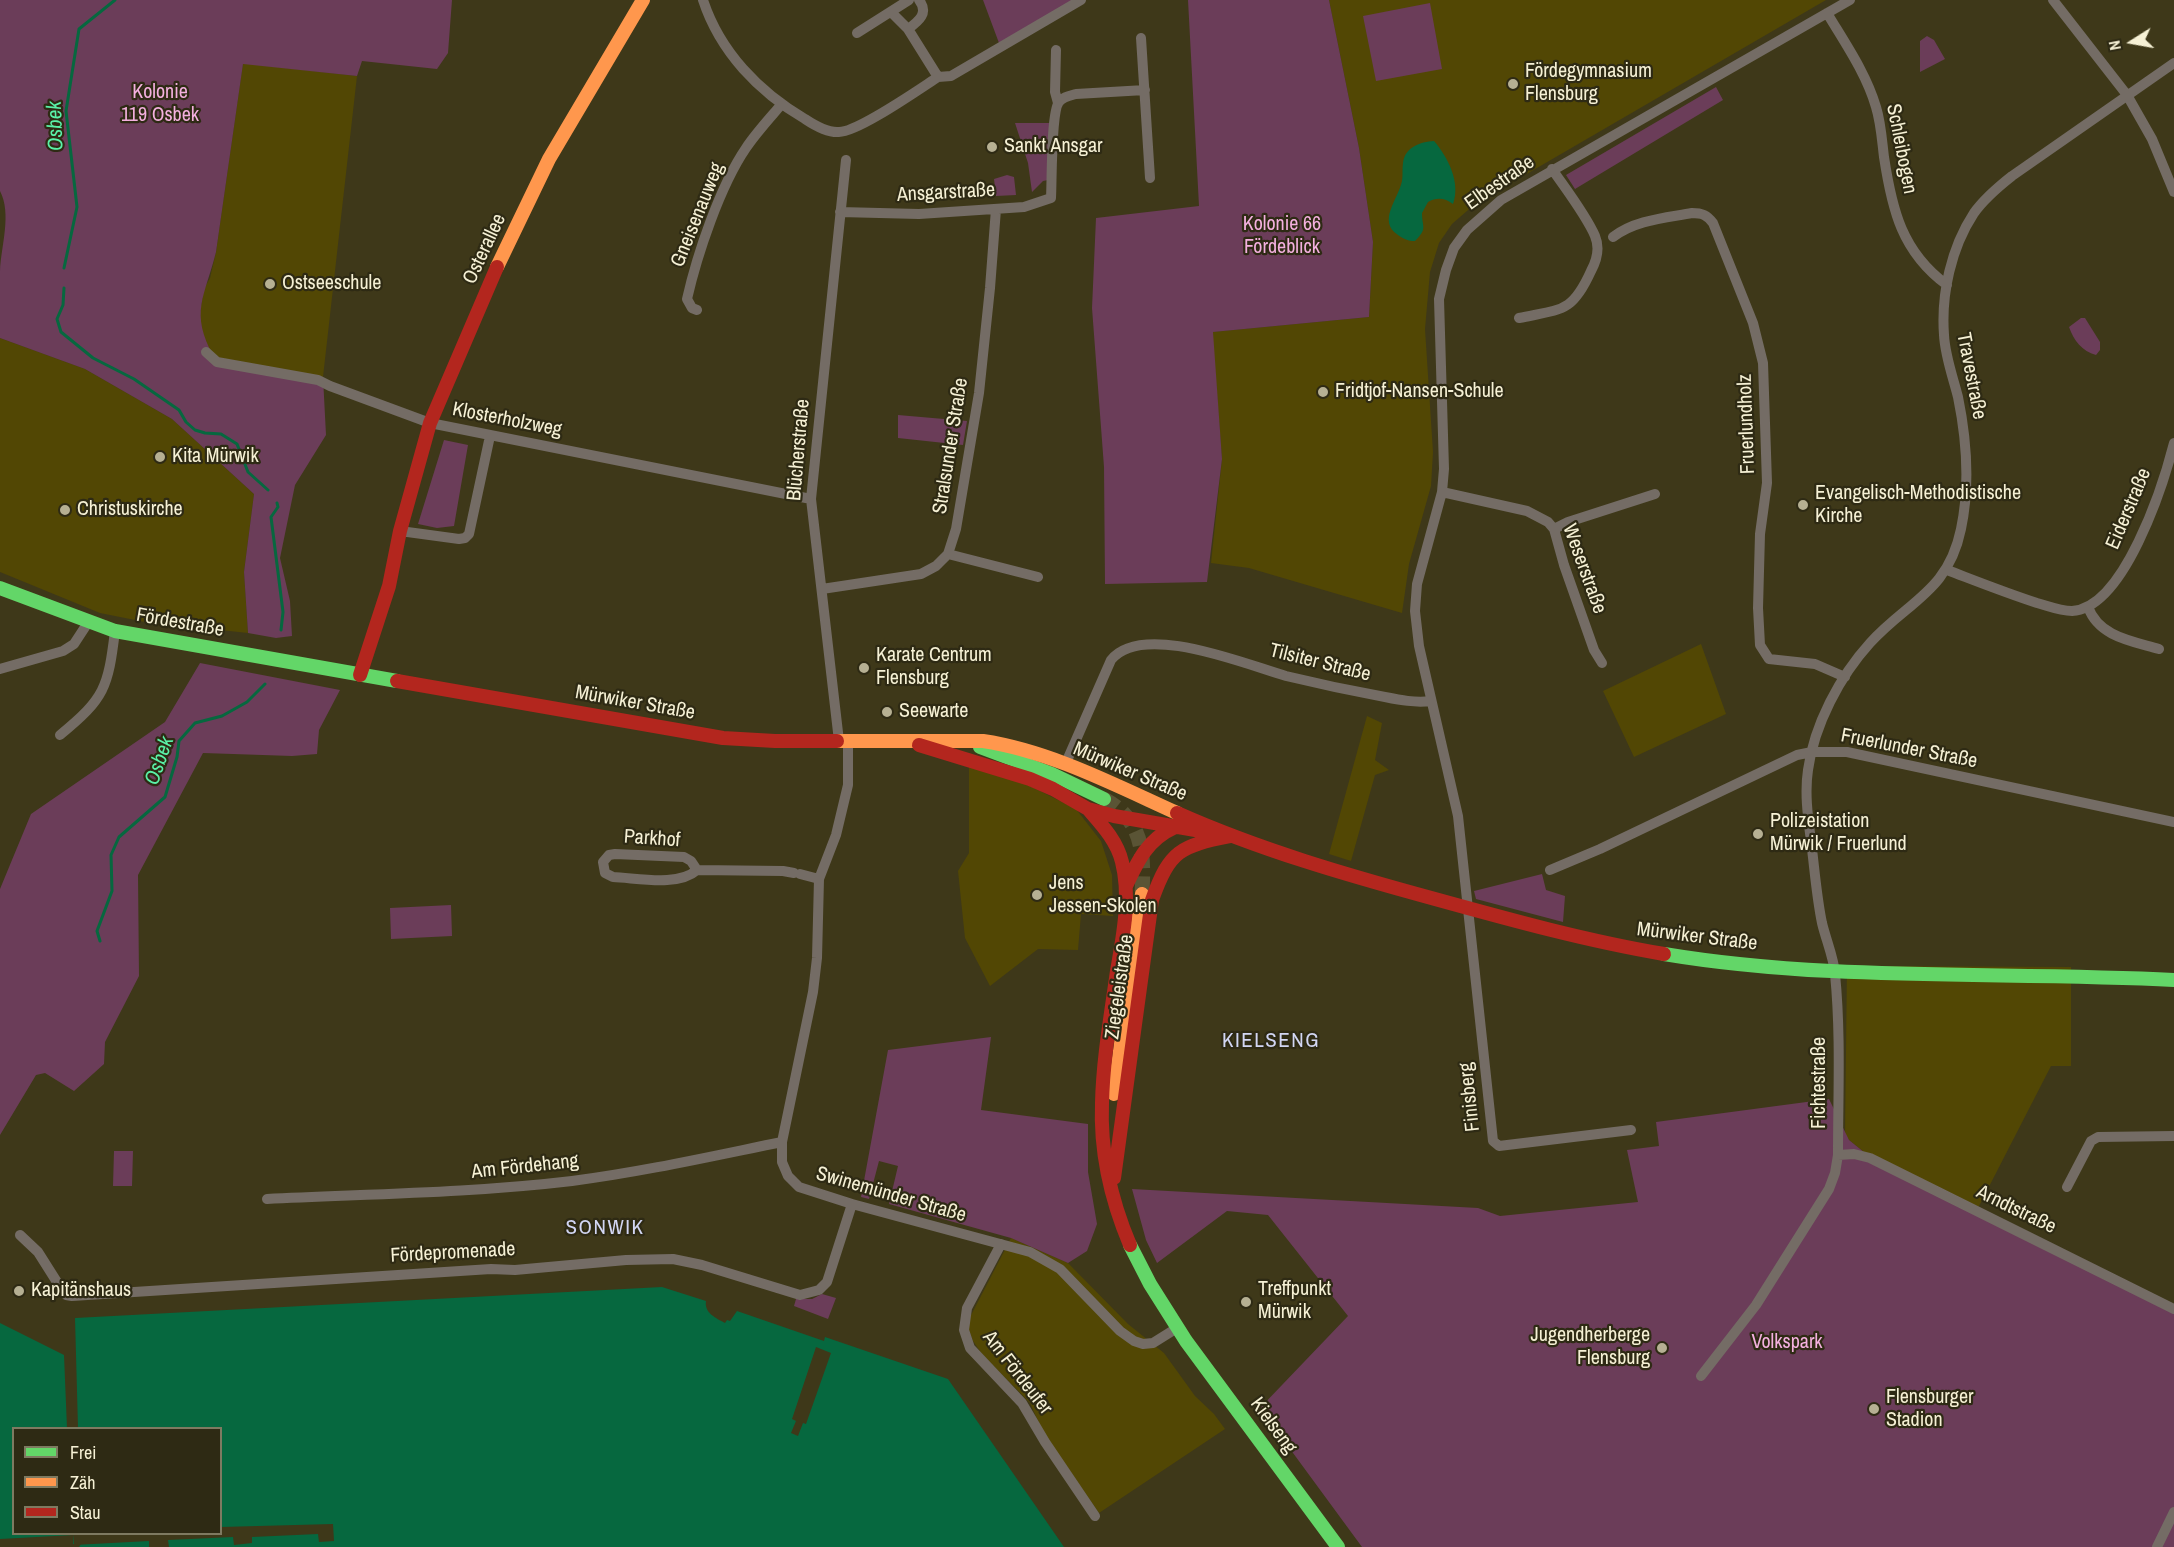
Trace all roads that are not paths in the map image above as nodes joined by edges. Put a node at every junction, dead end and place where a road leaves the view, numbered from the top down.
1 (643, 0) edge
2 (703, 0) edge
3 (909, 0) edge
4 (919, 0) edge
5 (1081, 0) edge
6 (1850, 0) edge
7 (2054, 0) edge
8 (891, 12) junction
9 (1827, 13) junction
10 (908, 29) junction
11 (857, 33) dead end
12 (1141, 38) dead end
13 (1056, 50) dead end
14 (2174, 63) edge
15 (938, 77) junction
16 (1145, 90) junction
17 (2127, 95) junction
18 (1058, 103) junction
19 (781, 105) junction
20 (846, 160) dead end
21 (1552, 169) junction
22 (1150, 178) dead end
23 (2174, 192) edge
24 (996, 209) junction
25 (840, 212) junction
26 (1613, 237) dead end
27 (1947, 285) junction
28 (697, 310) dead end
29 (1519, 318) dead end
30 (206, 352) dead end
31 (430, 423) junction
32 (490, 436) junction
33 (2174, 443) edge
34 (1442, 492) junction
35 (1655, 494) dead end
36 (811, 499) junction
37 (1554, 529) junction
38 (400, 531) junction
39 (948, 554) junction
40 (1947, 570) junction
41 (1038, 577) dead end
42 (0, 588) edge
43 (822, 589) junction
44 (2088, 607) junction
45 (89, 621) junction
46 (115, 631) junction
47 (2159, 649) dead end
48 (1602, 663) dead end
49 (0, 669) edge
50 (360, 675) junction
51 (1845, 677) junction
52 (1431, 701) junction
53 (60, 735) dead end
54 (844, 741) junction
55 (905, 741) junction
56 (963, 741) junction
57 (1812, 752) junction
58 (1065, 765) junction
59 (1104, 799) tunnel mouth
60 (1088, 809) junction
61 (2174, 822) edge
62 (1175, 827) junction
63 (1215, 829) junction
64 (1231, 836) junction
65 (697, 870) junction
66 (1550, 870) dead end
67 (819, 879) junction
68 (1126, 886) junction
69 (1142, 894) tunnel mouth
70 (1468, 908) junction
71 (1835, 971) junction
72 (2174, 980) edge
73 (1631, 1130) dead end
74 (2174, 1137) edge
75 (782, 1143) junction
76 (1838, 1155) junction
77 (2067, 1187) dead end
78 (1113, 1190) junction
79 (267, 1199) dead end
80 (852, 1204) junction
81 (20, 1235) dead end
82 (1001, 1244) junction
83 (2174, 1309) edge
84 (1177, 1328) junction
85 (1701, 1376) dead end
86 (2174, 1512) edge
87 (1095, 1516) dead end
88 (1338, 1547) edge
89 (2157, 1547) edge

1 - 31 main road, Osterallee
2 - 19 street
3 - 8 street
4 - 10 street
5 - 15 street
6 - 9 street, Elbestraße
7 - 17 street
8 - 10 street
8 - 11 street
9 - 21 street, Elbestraße
9 - 27 street, Schleibogen
10 - 15 street
12 - 16 street
13 - 18 street
14 - 17 street, Travestraße
15 - 19 street
16 - 18 street
16 - 22 street
17 - 23 street
17 - 27 street, Travestraße
18 - 24 street, Ansgarstraße
19 - 28 street, Gneisenauweg
20 - 25 street, Blücherstraße
21 - 29 street
21 - 34 street, Elbestraße
24 - 25 street, Ansgarstraße
24 - 39 street, Stralsunder Straße
25 - 36 street, Blücherstraße
26 - 51 street, Fruerlundholz
27 - 40 street, Travestraße
30 - 31 street, Klosterholzweg
31 - 32 street, Klosterholzweg
31 - 38 main road, Osterallee
32 - 36 street, Klosterholzweg
32 - 38 street
33 - 44 street, Eiderstraße
34 - 37 street, Weserstraße
34 - 52 street, Elbestraße
35 - 37 street
36 - 43 street, Blücherstraße
37 - 48 street, Weserstraße
38 - 50 main road, Osterallee
39 - 41 street
39 - 43 street
40 - 44 street
40 - 51 street, Travestraße
42 - 45 main road, Fördestraße
43 - 54 street, Blücherstraße
44 - 47 street
45 - 46 main road, Fördestraße
45 - 49 street
46 - 50 main road, Fördestraße
46 - 53 street
50 - 54 main road, Mürwiker Straße
51 - 57 street, Travestraße
52 - 58 street, Tilsiter Straße
52 - 70 street
54 - 55 main road, Mürwiker Straße
54 - 67 street, Swinemünder Straße
55 - 56 main road, Mürwiker Straße
55 - 60 main road, Mürwiker Straße
56 - 58 main road, Mürwiker Straße
56 - 59 main road
57 - 61 street, Fruerlunder Straße
57 - 66 street, Fruerlunder Straße
57 - 71 street, Fichtestraße
58 - 63 main road, Mürwiker Straße
60 - 62 main road, Mürwiker Straße
60 - 68 main road, Ziegeleistraße
62 - 63 main road, Ziegeleistraße
62 - 64 main road, Mürwiker Straße
62 - 68 main road, Ziegeleistraße
63 - 64 main road, Mürwiker Straße
64 - 70 main road, Mürwiker Straße
64 - 78 main road, Ziegeleistraße
65 - 65 street, Parkhof
65 - 67 street, Parkhof
67 - 75 street, Swinemünder Straße
68 - 78 main road, Ziegeleistraße
69 - 78 main road, Ziegeleistraße
70 - 71 main road, Mürwiker Straße
70 - 73 street, Finisberg
71 - 72 main road, Mürwiker Straße
71 - 76 street, Fichtestraße
74 - 77 street
75 - 79 street, Am Fördehang
75 - 80 street, Swinemünder Straße
76 - 83 street, Arndtstraße
76 - 85 street, Fichtestraße
78 - 84 main road, Ziegeleistraße
80 - 81 street, Fördepromenade
80 - 82 street, Swinemünder Straße
82 - 84 street, Swinemünder Straße
82 - 87 street, Am Fördeufer
84 - 88 main road, Kielseng
86 - 89 street

